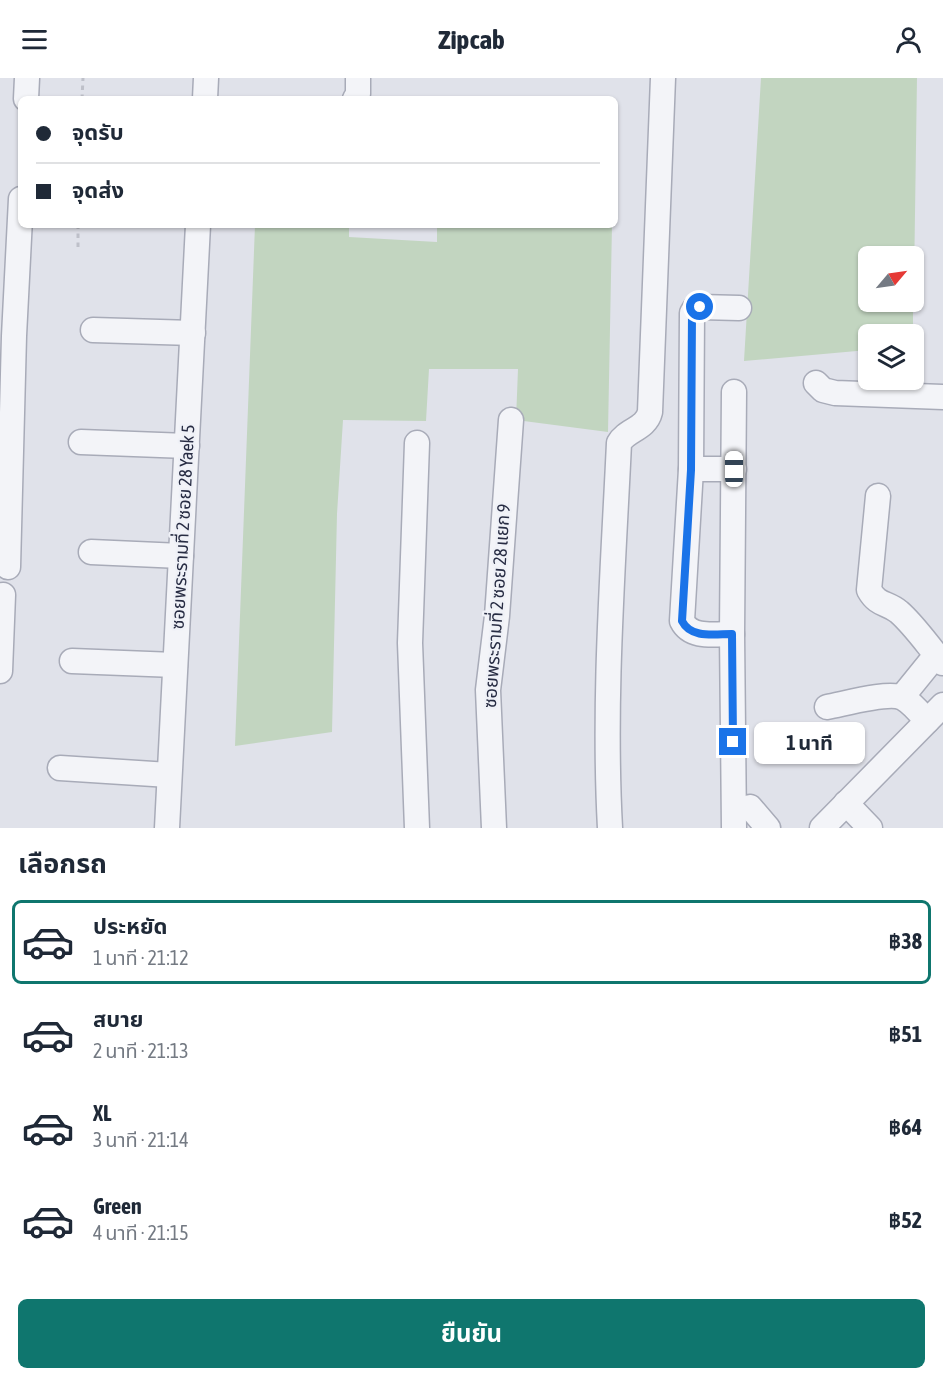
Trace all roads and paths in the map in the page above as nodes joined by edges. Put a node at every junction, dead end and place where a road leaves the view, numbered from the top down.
1 (27, 78) edge
2 (83, 78) edge
3 (206, 78) edge
4 (358, 78) edge
5 (663, 78) edge
6 (26, 96) edge
7 (82, 96) edge
8 (205, 96) edge
9 (357, 96) edge
10 (18, 228) edge
11 (78, 228) edge
12 (198, 228) edge
13 (78, 247) dead end
14 (739, 308) dead end
15 (93, 330) dead end
16 (193, 333) junction
17 (7, 336) edge
18 (816, 383) dead end
19 (734, 392) dead end
20 (943, 397) edge
21 (511, 420) dead end
22 (81, 442) dead end
23 (417, 443) dead end
24 (187, 446) junction
25 (734, 469) junction
26 (691, 470) junction
27 (878, 496) dead end
28 (91, 552) dead end
29 (181, 556) junction
30 (8, 567) dead end
31 (3, 595) dead end
32 (732, 634) junction
33 (939, 659) edge
34 (72, 661) dead end
35 (175, 665) junction
36 (0, 671) edge
37 (902, 698) junction
38 (827, 706) dead end
39 (935, 713) edge
40 (60, 768) dead end
41 (170, 775) junction
42 (846, 803) junction
43 (750, 807) dead end
44 (167, 828) edge
45 (417, 828) edge
46 (494, 828) edge
47 (610, 828) edge
48 (734, 828) edge
49 (768, 828) edge
50 (822, 828) edge
51 (870, 828) edge

1 - 6 street
2 - 7 path
3 - 8 street
4 - 9 street
5 - 47 street
10 - 17 street
11 - 13 path
12 - 16 street, ซอยพระรามที่ 2 ซอย 28 Yaek 5
14 - 26 street
15 - 16 street
16 - 24 street, ซอยพระรามที่ 2 ซอย 28 Yaek 5
17 - 30 street
18 - 20 street
19 - 25 street
21 - 46 street, ซอยพระรามที่ 2 ซอย 28 แยก 9
22 - 24 street
23 - 45 street
24 - 29 street, ซอยพระรามที่ 2 ซอย 28 Yaek 5
25 - 26 street
25 - 32 street
26 - 32 street
27 - 33 street
28 - 29 street
29 - 35 street, ซอยพระรามที่ 2 ซอย 28 Yaek 5
31 - 36 street
32 - 48 street
33 - 37 street
34 - 35 street
35 - 41 street, ซอยพระรามที่ 2 ซอย 28 Yaek 5
37 - 38 street
37 - 39 street
39 - 42 street
40 - 41 street
41 - 44 street, ซอยพระรามที่ 2 ซอย 28 Yaek 5
42 - 50 street
42 - 51 street
43 - 49 street

